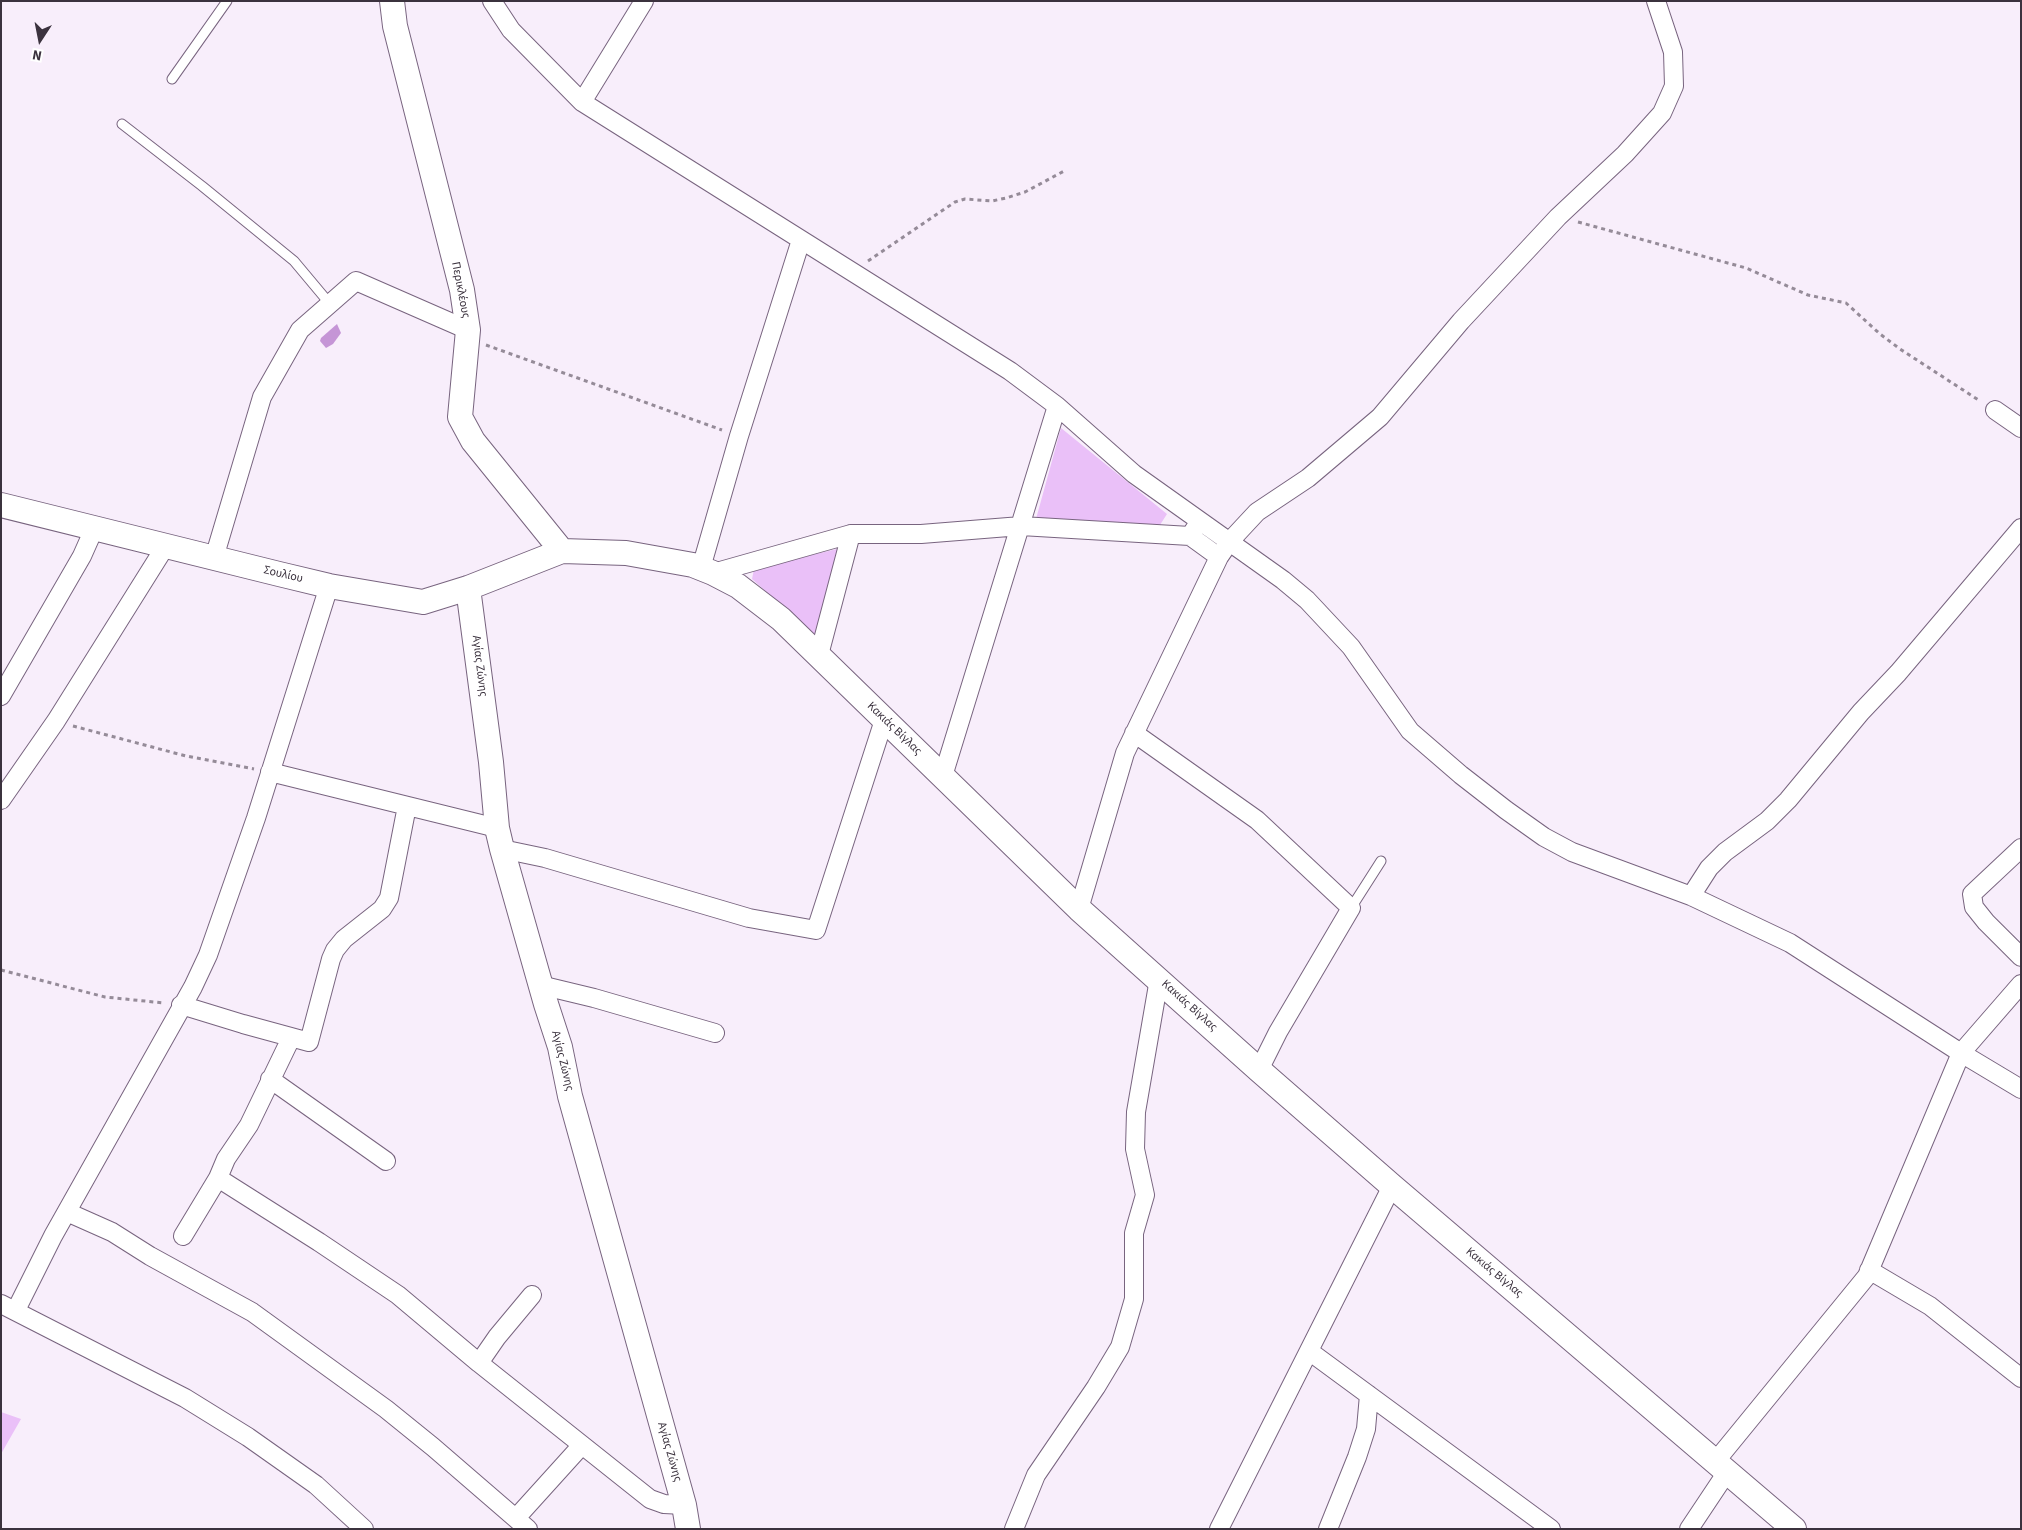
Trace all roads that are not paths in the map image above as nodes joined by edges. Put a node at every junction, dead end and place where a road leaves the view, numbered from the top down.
1 (227, 1) edge
2 (392, 1) edge
3 (492, 1) edge
4 (644, 1) edge
5 (1656, 1) edge
6 (172, 79) dead end
7 (582, 102) junction
8 (122, 124) dead end
9 (801, 240) junction
10 (330, 304) junction
11 (467, 334) junction
12 (1057, 406) junction
13 (1995, 410) road end
14 (2021, 428) edge
15 (3, 509) edge
16 (1021, 526) junction
17 (2021, 528) edge
18 (94, 529) junction
19 (1195, 529) junction
20 (851, 534) junction
21 (1230, 541) junction
22 (165, 547) junction
23 (562, 551) junction
24 (1219, 557) junction
25 (214, 558) junction
26 (707, 570) junction
27 (329, 586) junction
28 (468, 588) junction
29 (819, 655) junction
30 (1, 696) edge
31 (884, 720) junction
32 (1134, 733) junction
33 (270, 772) junction
34 (943, 776) junction
35 (1, 800) edge
36 (408, 806) junction
37 (500, 839) junction
38 (2021, 848) edge
39 (1380, 862) dead end
40 (1691, 896) junction
41 (1351, 908) junction
42 (1079, 909) junction
43 (2021, 957) edge
44 (1159, 979) junction
45 (2021, 984) edge
46 (540, 985) junction
47 (181, 1005) junction
48 (715, 1033) dead end
49 (291, 1038) junction
50 (1962, 1053) junction
51 (1259, 1070) junction
52 (270, 1079) junction
53 (2021, 1089) edge
54 (386, 1161) dead end
55 (218, 1178) junction
56 (1392, 1186) junction
57 (67, 1212) junction
58 (183, 1236) dead end
59 (1869, 1270) junction
60 (532, 1295) dead end
61 (9, 1307) edge
62 (1309, 1351) junction
63 (479, 1363) junction
64 (2019, 1372) edge
65 (1369, 1395) junction
66 (582, 1445) junction
67 (1721, 1467) junction
68 (684, 1505) junction
69 (522, 1523) edge
70 (364, 1529) edge
71 (688, 1529) edge
72 (1014, 1529) edge
73 (1219, 1529) edge
74 (1328, 1529) edge
75 (1551, 1529) edge
76 (1689, 1529) edge
77 (1794, 1529) edge

1 - 6 lane
2 - 11 street, Περικλέους
3 - 7 street
4 - 7 street
5 - 21 street
7 - 9 street
8 - 10 lane
9 - 12 street
9 - 26 street
10 - 11 street
10 - 25 street
11 - 23 street, Περικλέους
12 - 16 street
12 - 19 street
13 - 14 street
15 - 18 street, Σουλίου
16 - 19 street
16 - 20 street
16 - 34 street
17 - 40 street
18 - 22 street, Σουλίου
18 - 30 street
19 - 21 street
19 - 24 street
20 - 26 street
20 - 29 street
21 - 24 street
21 - 40 street
22 - 25 street, Σουλίου
22 - 35 street
23 - 26 street, Κακιάς Βίγλας
23 - 28 street, Σουλίου
24 - 32 street
25 - 27 street, Σουλίου
26 - 29 street, Κακιάς Βίγλας
27 - 28 street, Σουλίου
27 - 33 street
28 - 37 street, Αγίας Ζώνης
29 - 31 street, Κακιάς Βίγλας
31 - 34 street, Κακιάς Βίγλας
31 - 37 street
32 - 41 street
32 - 42 street
33 - 36 street
33 - 47 street
34 - 42 street, Κακιάς Βίγλας
36 - 37 street
36 - 49 street
37 - 46 street, Αγίας Ζώνης
38 - 43 street
39 - 41 lane
40 - 50 street
41 - 51 street
42 - 44 street, Κακιάς Βίγλας
44 - 51 street, Κακιάς Βίγλας
44 - 72 street
45 - 50 street
46 - 48 street
46 - 68 street, Αγίας Ζώνης
47 - 49 street
47 - 57 street
49 - 52 street
50 - 53 street
50 - 59 street
51 - 56 street, Κακιάς Βίγλας
52 - 54 street
52 - 55 street
55 - 58 street
55 - 63 street
56 - 62 street
56 - 67 street, Κακιάς Βίγλας
57 - 61 street
57 - 69 street
59 - 64 street
59 - 67 street
60 - 63 street
61 - 70 street
62 - 65 street
62 - 73 street
63 - 66 street
65 - 74 street
65 - 75 street
66 - 68 street
66 - 69 street
67 - 76 street
67 - 77 street, Κακιάς Βίγλας
68 - 71 street, Αγίας Ζώνης

